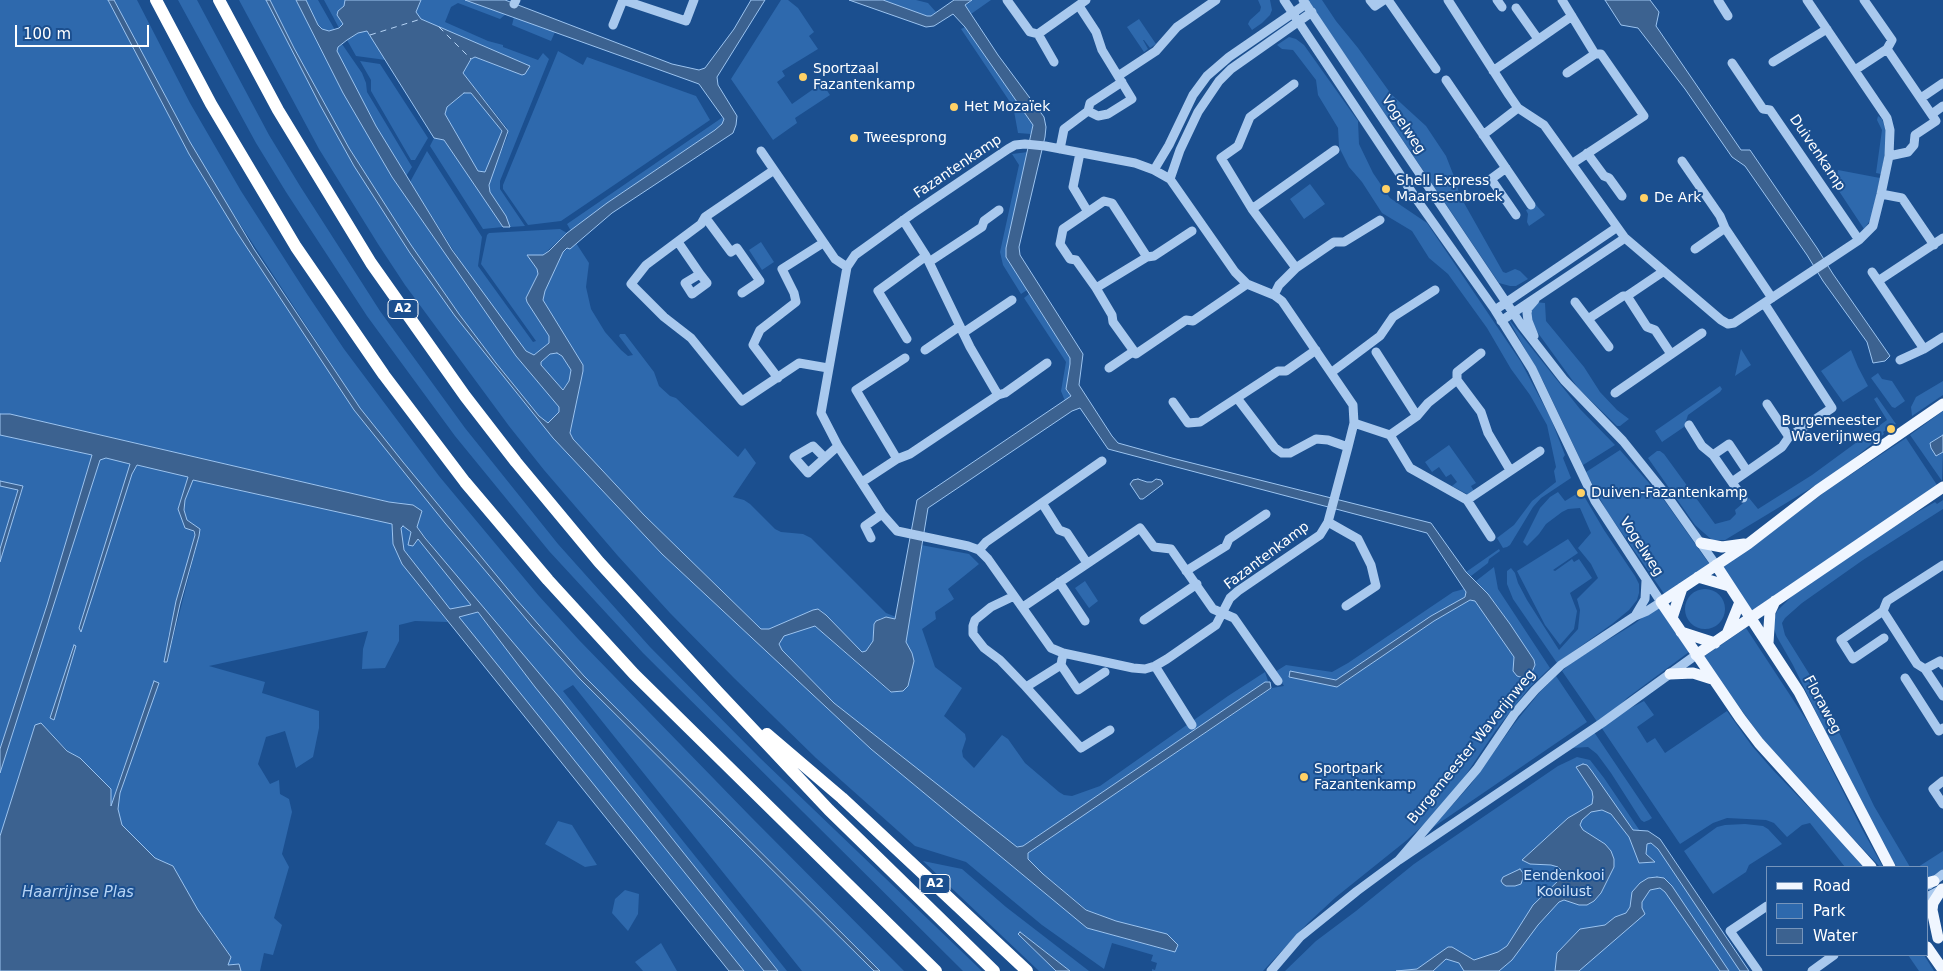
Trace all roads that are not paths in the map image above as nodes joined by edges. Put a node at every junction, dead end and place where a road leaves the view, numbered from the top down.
1 (156, 0) edge
2 (219, 0) edge
3 (623, 0) edge
4 (694, 0) edge
5 (1007, 0) edge
6 (1284, 0) edge
7 (1370, 0) edge
8 (1384, 0) edge
9 (1388, 0) edge
10 (1448, 0) edge
11 (1562, 0) edge
12 (1718, 0) edge
13 (1807, 0) edge
14 (1864, 0) edge
15 (1212, 1) edge
16 (1305, 2) edge
17 (1082, 3) edge
18 (1516, 8) dead end
19 (1312, 12) junction
20 (1294, 13) junction
21 (1572, 16) junction
22 (1728, 16) dead end
23 (1300, 22) junction
24 (613, 25) dead end
25 (1827, 29) junction
26 (1038, 34) junction
27 (1538, 39) junction
28 (1887, 49) junction
29 (1596, 54) junction
30 (1054, 62) dead end
31 (1773, 62) dead end
32 (1732, 63) dead end
33 (1436, 69) dead end
34 (1855, 70) junction
35 (1493, 71) junction
36 (1567, 74) dead end
37 (1120, 79) junction
38 (1446, 80) dead end
39 (1943, 83) edge
40 (1294, 84) dead end
41 (1921, 98) junction
42 (1943, 106) edge
43 (1518, 108) junction
44 (1088, 111) junction
45 (1932, 114) junction
46 (1483, 135) junction
47 (1060, 149) junction
48 (1335, 150) dead end
49 (761, 151) dead end
50 (1080, 153) junction
51 (1587, 153) junction
52 (1889, 156) junction
53 (1682, 161) dead end
54 (1573, 163) junction
55 (1506, 168) junction
56 (774, 170) junction
57 (1154, 170) junction
58 (1170, 179) junction
59 (1881, 194) junction
60 (1622, 196) dead end
61 (1531, 205) dead end
62 (999, 210) dead end
63 (1252, 210) junction
64 (1088, 212) junction
65 (1516, 215) dead end
66 (705, 217) junction
67 (903, 220) junction
68 (1380, 220) dead end
69 (1616, 228) junction
70 (1725, 228) junction
71 (1192, 231) dead end
72 (1625, 238) junction
73 (1859, 240) junction
74 (1938, 241) edge
75 (678, 242) junction
76 (823, 243) junction
77 (1695, 249) dead end
78 (1943, 249) edge
79 (1147, 257) junction
80 (928, 259) junction
81 (847, 267) junction
82 (1296, 268) junction
83 (1664, 271) junction
84 (1872, 272) dead end
85 (700, 274) dead end
86 (1878, 281) junction
87 (1247, 284) junction
88 (1096, 288) junction
89 (1436, 290) dead end
90 (742, 293) dead end
91 (1540, 294) junction
92 (1274, 295) junction
93 (1627, 296) junction
94 (1012, 300) dead end
95 (1768, 301) junction
96 (1505, 302) junction
97 (1575, 302) dead end
98 (1495, 310) junction
99 (1512, 312) junction
100 (1588, 319) junction
101 (1501, 320) junction
102 (962, 330) junction
103 (1702, 333) dead end
104 (1943, 337) edge
105 (907, 339) dead end
106 (1537, 343) junction
107 (1609, 347) dead end
108 (1924, 349) junction
109 (925, 350) dead end
110 (1316, 350) junction
111 (1134, 351) junction
112 (1376, 352) dead end
113 (1481, 353) dead end
114 (1671, 354) junction
115 (905, 358) dead end
116 (1900, 360) dead end
117 (1047, 363) dead end
118 (828, 368) junction
119 (1109, 368) dead end
120 (1332, 372) junction
121 (778, 378) junction
122 (1457, 380) junction
123 (1614, 393) dead end
124 (998, 394) junction
125 (1237, 398) junction
126 (1173, 402) dead end
127 (1767, 404) dead end
128 (1943, 404) edge
129 (1417, 416) junction
130 (1354, 424) junction
131 (1688, 425) dead end
132 (1390, 435) junction
133 (1789, 437) junction
134 (838, 446) junction
135 (1348, 447) junction
136 (1540, 451) dead end
137 (1713, 455) junction
138 (824, 457) dead end
139 (897, 460) junction
140 (1102, 461) dead end
141 (1510, 470) junction
142 (1747, 471) junction
143 (862, 482) junction
144 (1732, 482) junction
145 (1943, 487) edge
146 (1743, 498) dead end
147 (1467, 500) junction
148 (1042, 503) junction
149 (882, 514) junction
150 (1266, 514) dead end
151 (1328, 522) junction
152 (1491, 537) dead end
153 (871, 538) dead end
154 (1701, 543) junction
155 (1748, 544) junction
156 (979, 550) junction
157 (1087, 563) junction
158 (1716, 565) junction
159 (1943, 565) edge
160 (1186, 571) junction
161 (1698, 577) junction
162 (1646, 581) junction
163 (1059, 582) junction
164 (1197, 584) junction
165 (1730, 586) junction
166 (1682, 588) junction
167 (1014, 596) junction
168 (1776, 601) junction
169 (1661, 602) junction
170 (1740, 602) junction
171 (1346, 606) dead end
172 (1023, 607) junction
173 (1883, 611) junction
174 (1222, 613) junction
175 (1635, 616) junction
176 (1672, 618) junction
177 (1751, 618) junction
178 (1144, 620) dead end
179 (1085, 621) dead end
180 (1681, 632) junction
181 (1727, 634) junction
182 (1884, 638) dead end
183 (1715, 643) junction
184 (1768, 643) junction
185 (1063, 653) junction
186 (1696, 655) junction
187 (1061, 665) junction
188 (1943, 665) edge
189 (1155, 666) junction
190 (1925, 670) junction
191 (1106, 672) dead end
192 (1670, 674) junction
193 (1712, 678) junction
194 (1905, 678) dead end
195 (1278, 681) dead end
196 (1026, 687) junction
197 (717, 691) junction
198 (1943, 696) edge
199 (1192, 725) dead end
200 (1943, 728) edge
201 (1110, 730) dead end
202 (1943, 782) edge
203 (1943, 804) edge
204 (1399, 860) junction
205 (1870, 866) edge
206 (1889, 866) edge
207 (1936, 884) edge
208 (1928, 896) edge
209 (1766, 907) edge
210 (1928, 923) edge
211 (1941, 942) edge
212 (1928, 948) edge
213 (1833, 956) edge
214 (1943, 970) edge
215 (936, 971) edge
216 (994, 971) edge
217 (1027, 971) edge
218 (1271, 971) edge
219 (1758, 971) edge
220 (1812, 971) edge

1 - 215 highway
2 - 197 highway, A2
3 - 4 street
3 - 24 street
5 - 26 street
6 - 20 street, Vogelweg
7 - 8 street
9 - 33 street
10 - 35 street
11 - 21 street
12 - 22 street
13 - 25 street
14 - 28 street
15 - 37 street
16 - 19 street, Vogelweg
16 - 20 street, Vogelweg
17 - 26 street
17 - 37 street
18 - 27 street
19 - 23 street
19 - 96 street, Vogelweg
20 - 23 street, Vogelweg
20 - 57 street
21 - 27 street
21 - 29 street
23 - 58 street
23 - 98 street, Vogelweg
25 - 31 street
25 - 34 street
26 - 30 street
27 - 35 street
28 - 34 street
28 - 41 street
29 - 36 street
29 - 51 street
32 - 73 street, Duivenkamp
34 - 52 street
35 - 43 street
37 - 44 street
37 - 44 street
38 - 46 street
39 - 41 street
40 - 63 street
41 - 45 street
42 - 45 street
43 - 46 street
43 - 54 street
44 - 47 street
45 - 52 street
46 - 55 street
47 - 50 street, Fazantenkamp
47 - 67 street, Fazantenkamp
48 - 63 street
49 - 56 street
50 - 57 street, Fazantenkamp
50 - 64 street
51 - 54 street
51 - 60 street
52 - 59 street
53 - 70 street
54 - 69 street
55 - 61 street
55 - 65 street
56 - 66 street
56 - 76 street
57 - 58 street, Fazantenkamp
58 - 87 street, Fazantenkamp
59 - 73 street
59 - 74 street
62 - 80 street
63 - 82 street
64 - 79 street
64 - 88 street
66 - 75 street
66 - 90 street
67 - 80 street
67 - 81 street, Fazantenkamp
68 - 82 street
69 - 72 street
69 - 96 street
70 - 77 street
70 - 95 street
71 - 79 street
72 - 83 street
72 - 91 street
73 - 95 street
74 - 78 street
74 - 86 street
75 - 85 street
75 - 121 street
76 - 81 street
76 - 121 street
79 - 88 street
80 - 102 street
80 - 105 street
81 - 118 street
82 - 92 street
83 - 93 street
83 - 95 street
84 - 86 street
86 - 108 street
87 - 92 street, Fazantenkamp
87 - 111 street
88 - 111 street
89 - 120 street
91 - 99 street
91 - 106 street
92 - 110 street, Fazantenkamp
93 - 100 street
93 - 114 street
94 - 102 street
95 - 133 street
96 - 98 street
96 - 99 street, Vogelweg
97 - 100 street
98 - 101 street, Vogelweg
99 - 101 street
99 - 106 street, Vogelweg
100 - 107 street
101 - 162 street, Vogelweg
102 - 109 street
102 - 124 street
103 - 114 street
104 - 108 street
106 - 154 street, Vogelweg
108 - 116 street
110 - 120 street, Fazantenkamp
110 - 125 street
111 - 119 street
112 - 129 street
113 - 122 street
114 - 123 street
115 - 139 street
117 - 124 street
118 - 121 street
118 - 134 street
120 - 130 street, Fazantenkamp
122 - 129 street
122 - 141 street
124 - 139 street
125 - 126 street
125 - 135 street
127 - 133 street
128 - 155 main road, Burgemeester Waverijnweg
129 - 132 street
130 - 132 street
130 - 135 street, Fazantenkamp
131 - 137 street
132 - 147 street
133 - 142 street
134 - 138 street
134 - 143 street
135 - 151 street, Fazantenkamp
136 - 141 street
137 - 142 street
137 - 144 street
139 - 143 street
140 - 148 street
141 - 147 street
142 - 144 street
143 - 149 street
144 - 146 street
145 - 168 main road, Burgemeester Waverijnweg
147 - 152 street
148 - 156 street
148 - 157 street
149 - 153 street
149 - 156 street
150 - 160 street
151 - 171 street, Fazantenkamp
151 - 174 street, Fazantenkamp
154 - 155 main road
154 - 158 street, Vogelweg
155 - 158 main road, Burgemeester Waverijnweg
156 - 167 street, Fazantenkamp
157 - 160 street
157 - 163 street
158 - 161 main road, Burgemeester Waverijnweg
158 - 165 main road, Floraweg
159 - 173 street
160 - 164 street
161 - 165 main road
161 - 166 main road, Burgemeester Waverijnweg
162 - 169 street, Vogelweg
162 - 175 street
163 - 172 street
163 - 179 street
164 - 174 street
164 - 178 street
165 - 170 main road, Floraweg
166 - 169 main road, Burgemeester Waverijnweg
166 - 176 main road
167 - 172 street, Fazantenkamp
167 - 196 street
168 - 177 main road, Burgemeester Waverijnweg
168 - 184 main road
169 - 175 street, Burgemeester Waverijnweg
169 - 176 main road
170 - 177 main road, Floraweg
170 - 181 main road
172 - 185 street, Fazantenkamp
173 - 182 street
173 - 190 street
174 - 189 street, Fazantenkamp
174 - 195 street
175 - 204 street, Burgemeester Waverijnweg
176 - 180 main road
177 - 181 main road, Burgemeester Waverijnweg
177 - 184 main road, Floraweg
180 - 183 main road
180 - 186 main road
181 - 183 main road, Burgemeester Waverijnweg
183 - 186 main road, Burgemeester Waverijnweg
184 - 206 main road, Floraweg
185 - 187 street
185 - 189 street, Fazantenkamp
186 - 192 street, Burgemeester Waverijnweg
186 - 193 main road
187 - 191 street
187 - 196 street
188 - 190 street
189 - 199 street
190 - 198 street
192 - 193 main road
192 - 204 street, Burgemeester Waverijnweg
193 - 205 main road
194 - 200 street
196 - 201 street
197 - 216 highway, A2
197 - 217 highway, A2
202 - 203 street
204 - 218 street, Burgemeester Waverijnweg
207 - 208 street
207 - 211 main road
209 - 219 street
210 - 211 main road
212 - 214 main road
213 - 220 street

